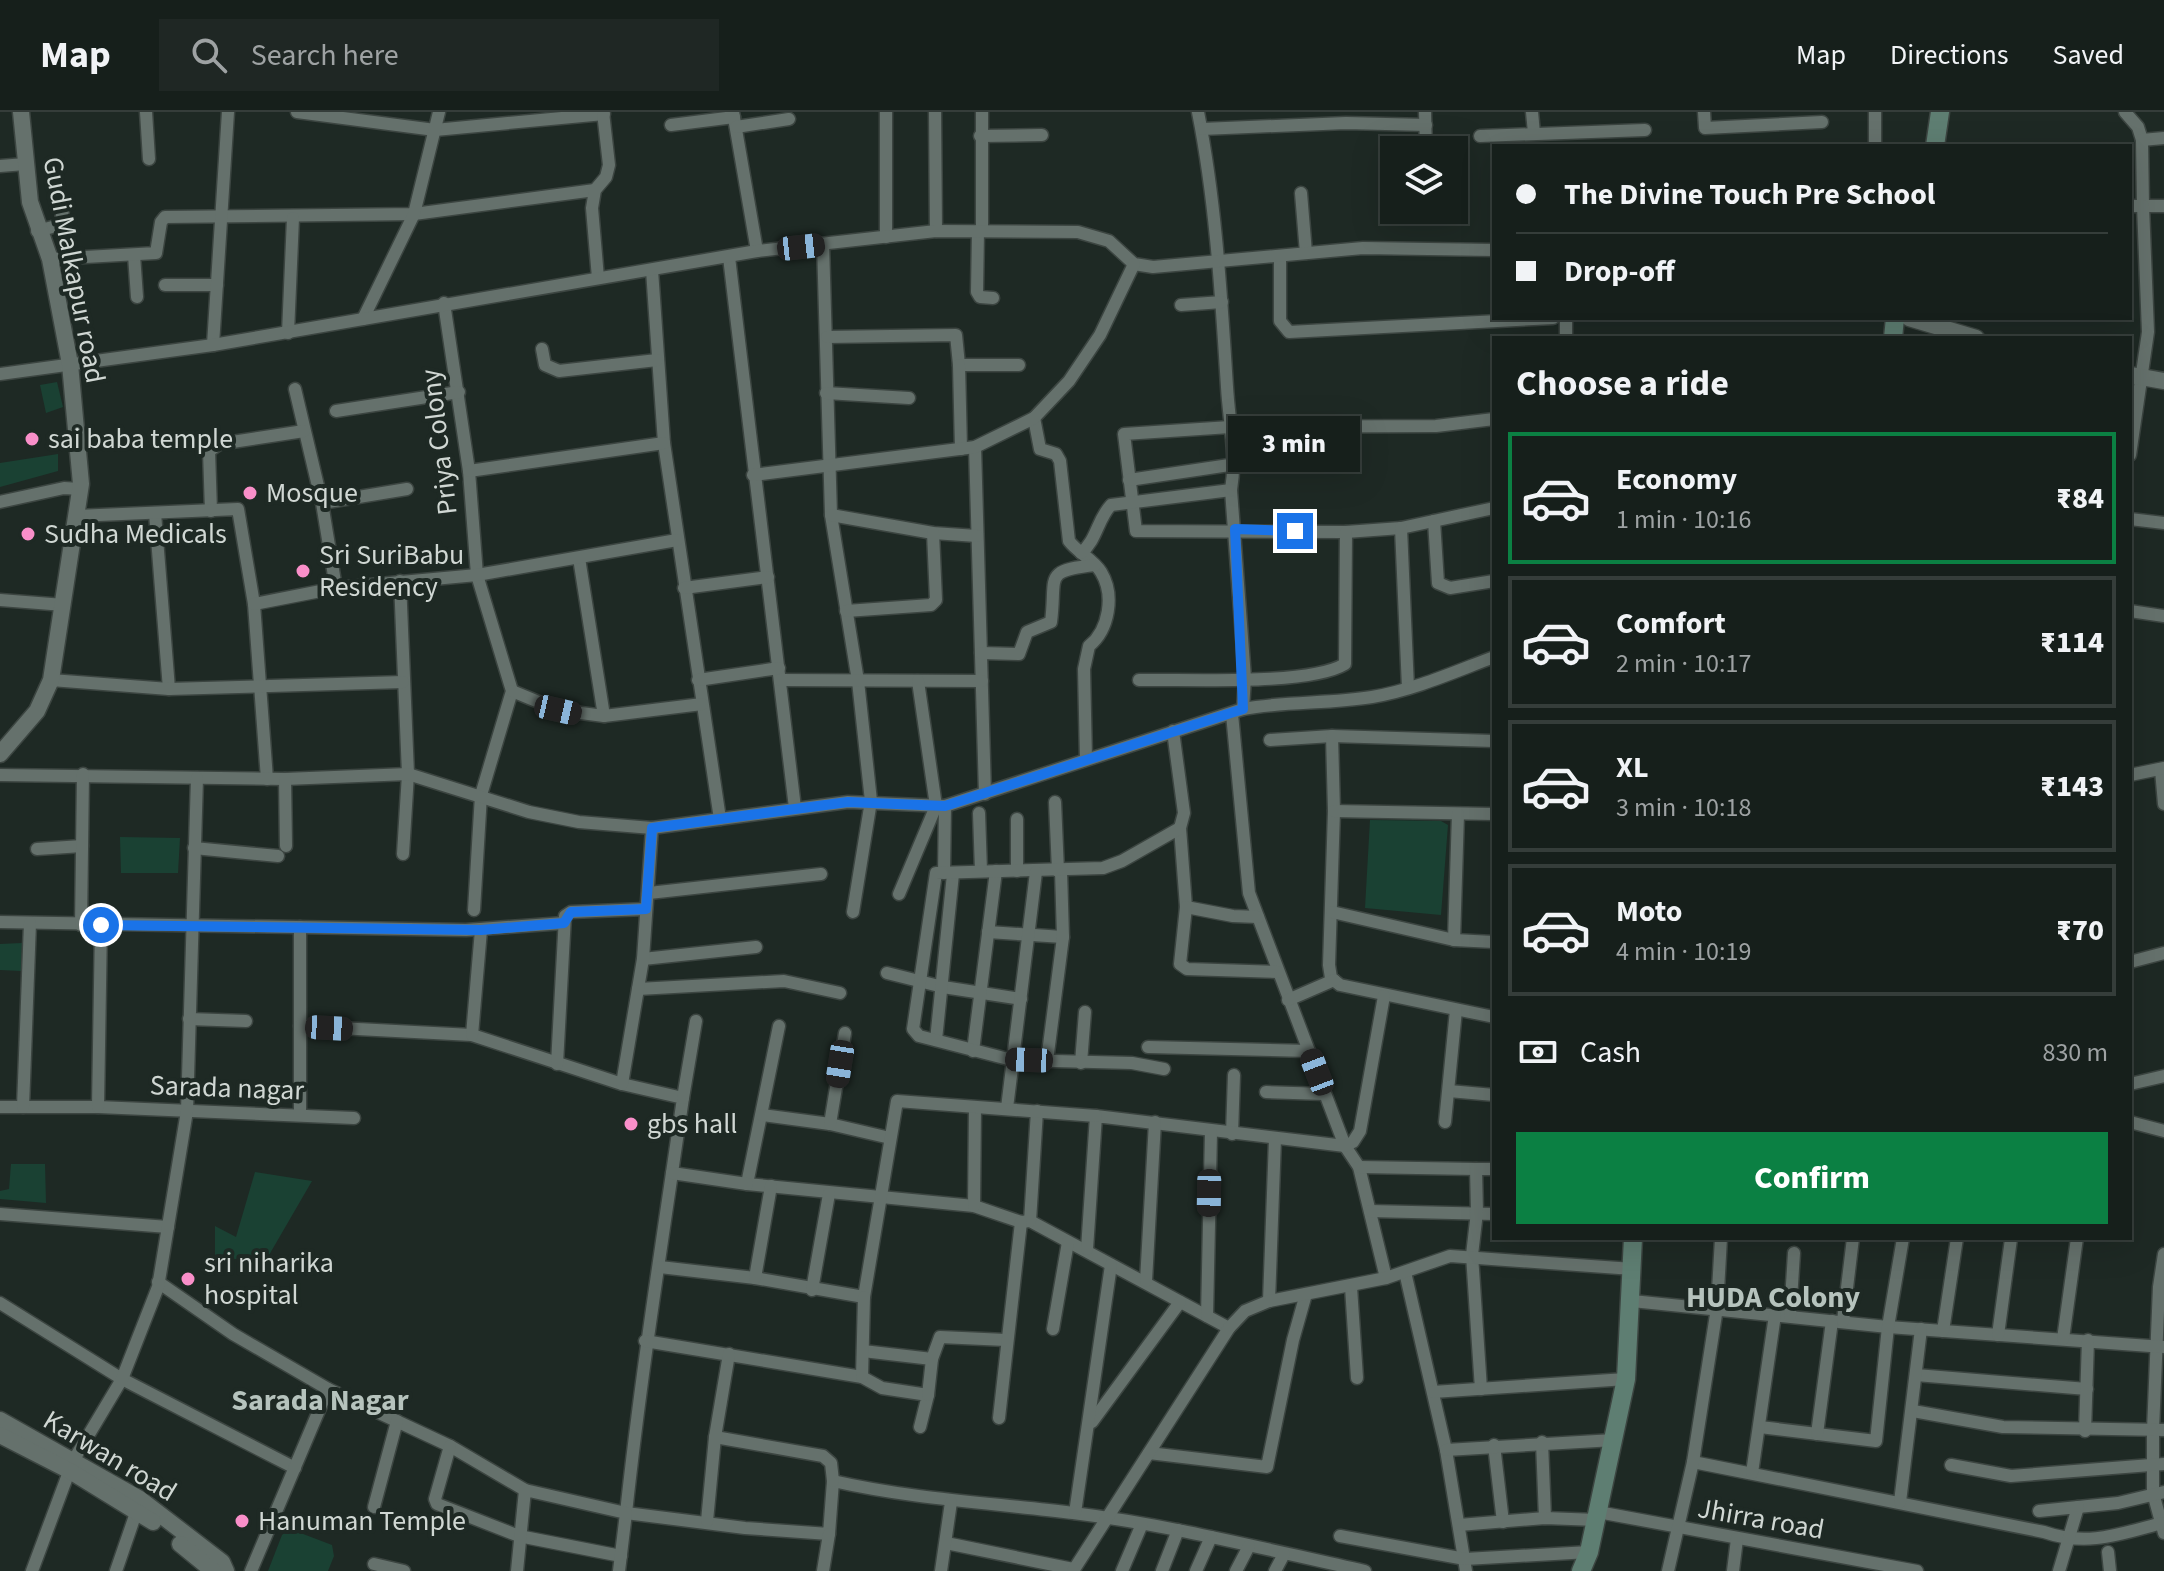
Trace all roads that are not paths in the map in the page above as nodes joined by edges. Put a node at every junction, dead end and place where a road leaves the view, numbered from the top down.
1 (21, 112) edge
2 (146, 112) edge
3 (228, 112) edge
4 (297, 112) edge
5 (439, 112) edge
6 (886, 112) edge
7 (935, 112) edge
8 (982, 112) edge
9 (1198, 112) edge
10 (1257, 112) edge
11 (1532, 112) edge
12 (1704, 112) edge
13 (1875, 112) edge
14 (1940, 112) edge
15 (2125, 112) edge
16 (603, 113) edge
17 (1785, 117) edge
18 (1346, 118) edge
19 (1426, 118) edge
20 (734, 119) edge
21 (789, 119) dead end
22 (1822, 122) dead end
23 (671, 125) dead end
24 (1257, 127) junction
25 (1202, 129) junction
26 (435, 130) junction
27 (1645, 130) dead end
28 (1534, 133) junction
29 (1042, 135) dead end
30 (980, 136) junction
31 (1480, 136) dead end
32 (2164, 138) edge
33 (2142, 140) junction
34 (1875, 144) edge
35 (1935, 144) edge
36 (149, 159) dead end
37 (25, 164) junction
38 (0, 166) edge
39 (595, 190) junction
40 (1301, 193) dead end
41 (2137, 206) edge
42 (2164, 206) edge
43 (63, 210) dead end
44 (414, 214) junction
45 (221, 218) junction
46 (293, 218) junction
47 (980, 230) junction
48 (37, 231) junction
49 (936, 231) junction
50 (886, 237) junction
51 (823, 244) junction
52 (1492, 250) edge
53 (757, 251) junction
54 (1306, 253) junction
55 (134, 255) junction
56 (1280, 256) junction
57 (729, 257) junction
58 (50, 259) junction
59 (1220, 263) junction
60 (1134, 264) junction
61 (652, 270) junction
62 (598, 278) junction
63 (165, 285) dead end
64 (217, 285) junction
65 (2132, 286) edge
66 (2145, 287) junction
67 (137, 297) dead end
68 (993, 298) dead end
69 (1222, 302) junction
70 (444, 303) junction
71 (1181, 305) dead end
72 (363, 319) junction
73 (1515, 320) edge
74 (1916, 320) edge
75 (2164, 330) edge
76 (2148, 332) junction
77 (288, 333) junction
78 (1969, 336) edge
79 (827, 337) junction
80 (213, 345) junction
81 (542, 349) dead end
82 (657, 360) junction
83 (70, 364) junction
84 (959, 365) junction
85 (1019, 365) dead end
86 (0, 374) edge
87 (2136, 376) edge
88 (2164, 381) edge
89 (295, 389) dead end
90 (459, 392) junction
91 (826, 393) junction
92 (909, 398) dead end
93 (336, 411) dead end
94 (1034, 418) junction
95 (1492, 419) edge
96 (1230, 427) junction
97 (2132, 429) edge
98 (304, 431) junction
99 (664, 443) junction
100 (975, 447) junction
101 (961, 449) junction
102 (1236, 464) junction
103 (827, 467) junction
104 (469, 471) junction
105 (753, 475) junction
106 (1129, 480) junction
107 (80, 489) junction
108 (407, 489) dead end
109 (1231, 490) junction
110 (0, 502) edge
111 (322, 503) junction
112 (1133, 503) junction
113 (1492, 508) edge
114 (211, 511) junction
115 (155, 513) junction
116 (831, 515) junction
117 (76, 516) junction
118 (2132, 519) edge
119 (1434, 521) junction
120 (2164, 523) edge
121 (1401, 528) junction
122 (1235, 529) junction
123 (1346, 532) junction
124 (933, 533) junction
125 (977, 536) junction
126 (677, 540) junction
127 (1081, 553) junction
128 (579, 558) junction
129 (1095, 565) junction
130 (477, 575) junction
131 (768, 577) junction
132 (400, 581) junction
133 (1492, 581) edge
134 (336, 588) junction
135 (684, 588) junction
136 (0, 600) edge
137 (254, 604) junction
138 (64, 605) junction
139 (846, 611) junction
140 (2132, 611) edge
141 (2164, 616) edge
142 (981, 653) junction
143 (1492, 658) edge
144 (779, 674) junction
145 (1245, 678) junction
146 (51, 680) junction
147 (698, 680) junction
148 (1139, 680) dead end
149 (858, 681) junction
150 (918, 681) junction
151 (982, 681) junction
152 (403, 682) junction
153 (259, 688) junction
154 (1408, 688) junction
155 (169, 689) junction
156 (512, 691) junction
157 (702, 704) junction
158 (1238, 712) junction
159 (604, 716) junction
160 (1173, 731) junction
161 (1332, 736) junction
162 (1270, 740) dead end
163 (1492, 741) edge
164 (0, 754) edge
165 (1086, 759) junction
166 (2162, 769) edge
167 (83, 774) junction
168 (408, 774) junction
169 (0, 775) edge
170 (2132, 775) edge
171 (197, 778) junction
172 (267, 779) junction
173 (285, 779) junction
174 (985, 794) junction
175 (481, 795) junction
176 (871, 801) junction
177 (1055, 802) dead end
178 (2164, 804) edge
179 (941, 806) junction
180 (795, 808) junction
181 (1334, 811) junction
182 (979, 813) dead end
183 (1458, 814) junction
184 (1492, 814) edge
185 (720, 819) junction
186 (1017, 819) dead end
187 (652, 828) junction
188 (1180, 828) junction
189 (82, 846) junction
190 (194, 848) junction
191 (37, 849) dead end
192 (403, 854) dead end
193 (981, 871) junction
194 (996, 871) junction
195 (1017, 871) junction
196 (1060, 871) junction
197 (1036, 872) junction
198 (821, 874) dead end
199 (948, 874) junction
200 (649, 893) junction
201 (899, 894) dead end
202 (1186, 907) junction
203 (646, 909) junction
204 (474, 910) dead end
205 (853, 912) dead end
206 (1332, 912) junction
207 (1258, 917) junction
208 (0, 922) edge
209 (30, 923) junction
210 (564, 923) junction
211 (81, 925) junction
212 (101, 925) junction
213 (190, 925) junction
214 (300, 927) junction
215 (481, 930) junction
216 (988, 932) junction
217 (1031, 935) junction
218 (1063, 937) junction
219 (1454, 940) junction
220 (1492, 942) edge
221 (756, 947) dead end
222 (2164, 953) edge
223 (643, 959) junction
224 (2132, 961) edge
225 (1278, 972) junction
226 (887, 973) dead end
227 (1334, 980) junction
228 (921, 982) junction
229 (943, 987) junction
230 (638, 989) junction
231 (840, 993) dead end
232 (981, 994) junction
233 (1384, 996) junction
234 (1021, 999) junction
235 (1288, 1000) junction
236 (1456, 1010) junction
237 (1085, 1012) dead end
238 (1492, 1017) edge
239 (189, 1019) junction
240 (246, 1021) dead end
241 (696, 1021) dead end
242 (300, 1026) junction
243 (779, 1026) dead end
244 (845, 1033) dead end
245 (472, 1035) junction
246 (936, 1040) junction
247 (1148, 1047) dead end
248 (973, 1051) junction
249 (1309, 1051) junction
250 (1012, 1060) junction
251 (1047, 1061) junction
252 (1081, 1063) junction
253 (557, 1064) junction
254 (1164, 1069) dead end
255 (1234, 1075) dead end
256 (2164, 1076) edge
257 (622, 1084) junction
258 (2132, 1084) edge
259 (1449, 1091) junction
260 (1266, 1092) dead end
261 (1325, 1094) junction
262 (1492, 1095) edge
263 (683, 1098) junction
264 (0, 1107) edge
265 (23, 1107) junction
266 (98, 1107) junction
267 (975, 1108) junction
268 (1007, 1108) junction
269 (187, 1111) junction
270 (1037, 1111) junction
271 (300, 1115) junction
272 (762, 1115) junction
273 (1096, 1116) junction
274 (354, 1118) dead end
275 (1155, 1122) junction
276 (1445, 1122) dead end
277 (2132, 1123) edge
278 (830, 1124) junction
279 (2164, 1131) edge
280 (1211, 1132) junction
281 (1232, 1134) junction
282 (890, 1138) junction
283 (1275, 1139) junction
284 (1345, 1146) junction
285 (1359, 1167) junction
286 (1476, 1169) junction
287 (1492, 1169) edge
288 (672, 1173) junction
289 (747, 1184) junction
290 (771, 1186) junction
291 (829, 1194) junction
292 (881, 1198) junction
293 (974, 1206) junction
294 (1370, 1211) junction
295 (1477, 1212) junction
296 (0, 1214) edge
297 (1492, 1214) edge
298 (1026, 1222) junction
299 (168, 1227) junction
300 (1633, 1240) edge
301 (1721, 1240) edge
302 (1853, 1240) edge
303 (1903, 1240) edge
304 (1957, 1240) edge
305 (2011, 1240) edge
306 (2077, 1240) edge
307 (1068, 1242) junction
308 (1087, 1249) junction
309 (1794, 1253) dead end
310 (2164, 1254) edge
311 (1472, 1255) junction
312 (1111, 1265) junction
313 (660, 1267) junction
314 (1633, 1269) junction
315 (1405, 1272) junction
316 (755, 1278) junction
317 (1386, 1278) junction
318 (1146, 1281) junction
319 (158, 1282) junction
320 (1351, 1287) junction
321 (2161, 1288) edge
322 (812, 1290) junction
323 (1306, 1294) junction
324 (864, 1297) junction
325 (1269, 1301) junction
326 (1632, 1301) junction
327 (1180, 1302) junction
328 (0, 1303) edge
329 (1717, 1308) junction
330 (1775, 1315) junction
331 (1207, 1316) junction
332 (1790, 1316) junction
333 (1838, 1321) junction
334 (1888, 1327) junction
335 (1229, 1328) junction
336 (1053, 1329) dead end
337 (1921, 1329) junction
338 (1943, 1331) junction
339 (1998, 1335) junction
340 (2063, 1339) junction
341 (1006, 1340) junction
342 (2088, 1340) junction
343 (645, 1341) junction
344 (2160, 1347) edge
345 (863, 1351) junction
346 (729, 1354) junction
347 (932, 1359) junction
348 (1916, 1375) junction
349 (862, 1377) junction
350 (1357, 1378) dead end
351 (122, 1379) junction
352 (1626, 1379) junction
353 (328, 1389) junction
354 (1481, 1389) junction
355 (2087, 1389) junction
356 (1433, 1392) junction
357 (928, 1395) junction
358 (2160, 1402) edge
359 (1913, 1411) junction
360 (999, 1418) dead end
361 (0, 1420) edge
362 (397, 1421) junction
363 (1091, 1424) junction
364 (920, 1427) dead end
365 (1760, 1427) junction
366 (2159, 1430) edge
367 (2085, 1431) junction
368 (1817, 1434) junction
369 (0, 1435) edge
370 (715, 1437) junction
371 (1614, 1440) junction
372 (1542, 1442) junction
373 (1494, 1445) junction
374 (450, 1446) junction
375 (1446, 1450) junction
376 (1149, 1453) junction
377 (1693, 1462) junction
378 (2159, 1464) edge
379 (1951, 1465) dead end
380 (72, 1466) junction
381 (295, 1468) junction
382 (1752, 1473) junction
383 (833, 1481) junction
384 (525, 1490) junction
385 (2159, 1493) edge
386 (951, 1502) junction
387 (1900, 1502) junction
388 (374, 1507) dead end
389 (2078, 1507) junction
390 (137, 1510) junction
391 (2039, 1511) dead end
392 (626, 1513) junction
393 (1075, 1513) junction
394 (1597, 1516) junction
395 (1545, 1518) junction
396 (1104, 1519) junction
397 (707, 1521) junction
398 (1503, 1522) junction
399 (1142, 1524) junction
400 (1459, 1525) junction
401 (1676, 1528) junction
402 (2163, 1528) edge
403 (1178, 1530) junction
404 (829, 1534) junction
405 (519, 1536) junction
406 (1340, 1536) dead end
407 (1211, 1537) junction
408 (1737, 1539) junction
409 (2068, 1541) junction
410 (946, 1543) junction
411 (1249, 1546) junction
412 (1589, 1552) junction
413 (2108, 1552) dead end
414 (1284, 1554) junction
415 (621, 1556) junction
416 (374, 1564) dead end
417 (1466, 1565) edge
418 (1894, 1569) edge
419 (1073, 1570) edge
420 (32, 1571) edge
421 (116, 1571) edge
422 (213, 1571) edge
423 (226, 1571) edge
424 (251, 1571) edge
425 (404, 1571) edge
426 (517, 1571) edge
427 (619, 1571) edge
428 (823, 1571) edge
429 (941, 1571) edge
430 (1122, 1571) edge
431 (1162, 1571) edge
432 (1196, 1571) edge
433 (1236, 1571) edge
434 (1275, 1571) edge
435 (1365, 1571) edge
436 (1581, 1571) edge
437 (1668, 1571) edge
438 (1733, 1571) edge
439 (1917, 1571) edge
440 (2059, 1571) edge
441 (2110, 1571) edge

1 - 37 street, Gudi Malkapur road
2 - 36 street
3 - 45 street
4 - 26 street
5 - 26 street
6 - 50 street
7 - 49 street
8 - 30 street
9 - 25 street
10 - 24 street
11 - 28 street
12 - 17 street
13 - 34 street
14 - 35 main road
15 - 33 street
16 - 26 street
16 - 39 street
17 - 22 street
18 - 19 street
18 - 24 street
20 - 21 street
20 - 23 street
20 - 53 street
24 - 25 street
25 - 59 street
26 - 44 street
27 - 28 street
28 - 31 street
29 - 30 street
30 - 47 street
32 - 33 street
33 - 41 street
37 - 38 street
37 - 48 street, Gudi Malkapur road
39 - 44 street
39 - 62 street
40 - 54 street
41 - 42 street
41 - 66 street
43 - 48 street
44 - 46 street
44 - 72 street
45 - 46 street
45 - 55 street
45 - 64 street
46 - 77 street
47 - 49 street
47 - 60 street
47 - 68 street
48 - 58 street, Gudi Malkapur road
49 - 50 street
50 - 51 street
51 - 53 street
51 - 79 street
52 - 54 street
53 - 57 street
54 - 56 street
55 - 58 street
55 - 67 street
56 - 59 street
56 - 73 street
57 - 61 street
57 - 105 street
58 - 83 street, Gudi Malkapur road
59 - 60 street
59 - 69 street
60 - 94 street
61 - 62 street
61 - 82 street
62 - 70 street
63 - 64 street
64 - 80 street
65 - 66 street
66 - 76 street
69 - 71 street
69 - 96 street
70 - 72 street
70 - 90 street, Priya Colony
72 - 77 street
74 - 78 street
75 - 76 street
76 - 87 street
77 - 80 street
79 - 84 street
79 - 91 street
80 - 83 street
81 - 82 street
82 - 99 street
83 - 86 street
83 - 107 street, Gudi Malkapur road
84 - 85 street
84 - 101 street
87 - 88 street
87 - 97 street
89 - 98 street
90 - 93 street
90 - 104 street, Priya Colony
91 - 92 street
91 - 103 street
94 - 100 street
94 - 127 street
95 - 96 street
96 - 102 street
96 - 106 street
98 - 111 street
98 - 114 street
99 - 104 street
99 - 126 street
100 - 101 street
100 - 125 street
101 - 103 street
102 - 106 street
102 - 109 street
103 - 105 street
103 - 116 street
104 - 130 street, Priya Colony
105 - 131 street
106 - 112 street
107 - 110 street
107 - 117 street, Gudi Malkapur road
108 - 111 street, Priya Colony
109 - 112 street
109 - 122 street
111 - 134 street
112 - 122 street
112 - 127 street
113 - 119 street
114 - 115 street
114 - 137 street
115 - 117 street
115 - 155 street
116 - 124 street
116 - 139 street
117 - 138 street, Gudi Malkapur road
118 - 120 street
119 - 121 street
119 - 133 street
121 - 123 street
121 - 154 street
122 - 123 street
122 - 145 street
123 - 145 street
124 - 125 street
124 - 139 street
125 - 142 street
126 - 128 street
126 - 135 street
127 - 129 street
128 - 130 street
128 - 159 street
129 - 142 street
129 - 165 street
130 - 132 street
130 - 156 street, Priya Colony
131 - 135 street
131 - 144 street
132 - 134 street
132 - 152 street
134 - 137 street
135 - 147 street
136 - 138 street
137 - 153 street
138 - 146 street, Gudi Malkapur road
139 - 149 street
140 - 141 street
142 - 151 street
143 - 154 street
144 - 147 street
144 - 149 street
144 - 180 street
145 - 148 street
145 - 158 street
146 - 155 street
146 - 164 street, Gudi Malkapur road
147 - 157 street
149 - 150 street
149 - 176 street
150 - 151 street
150 - 179 street
151 - 174 street
152 - 153 street
152 - 168 street
153 - 155 street
153 - 172 street
154 - 158 street
156 - 159 street
156 - 175 street
157 - 159 street
157 - 185 street
158 - 160 street
158 - 207 street
160 - 165 street
160 - 188 street
161 - 162 street
161 - 163 street
161 - 181 street
165 - 174 street
166 - 170 street
166 - 178 street
167 - 169 street
167 - 171 street
167 - 189 street
168 - 173 street
168 - 175 street
168 - 192 street
171 - 172 street
171 - 190 street
172 - 173 street
173 - 190 street
174 - 179 street
175 - 187 street
175 - 204 street
176 - 179 street
176 - 180 street
176 - 205 street
177 - 196 street
179 - 199 street
179 - 201 street
180 - 185 street
181 - 183 street
181 - 206 street
182 - 193 street
183 - 184 street
183 - 219 street
185 - 187 street
186 - 195 street
187 - 200 street
188 - 196 street
188 - 202 street
189 - 191 street
189 - 211 street
190 - 213 street
193 - 194 street
193 - 199 street
194 - 195 street
194 - 216 street
195 - 197 street
196 - 197 street
196 - 218 street
197 - 217 street
198 - 200 street
199 - 228 street
199 - 229 street
200 - 203 street
202 - 207 street
202 - 225 street
203 - 210 street
203 - 223 street
206 - 219 street
206 - 227 street
207 - 225 street
208 - 209 street
209 - 211 street
209 - 265 street
210 - 215 street
210 - 253 street
211 - 212 street
212 - 213 street
212 - 266 street
213 - 214 street
213 - 239 street
214 - 215 street
214 - 242 street
215 - 245 street
216 - 217 street
216 - 232 street
217 - 218 street
217 - 234 street
218 - 251 street
219 - 220 street
221 - 223 street
222 - 224 street
223 - 230 street
225 - 235 street
226 - 228 street
227 - 233 street
227 - 235 street
228 - 229 street
228 - 246 street
229 - 232 street
229 - 246 street
230 - 231 street
230 - 257 street
232 - 234 street
232 - 248 street
233 - 236 street
233 - 284 street
234 - 250 street
235 - 249 street
236 - 238 street
236 - 259 street
237 - 252 street
239 - 240 street
239 - 269 street
241 - 263 street
242 - 245 street
242 - 271 street
243 - 272 street
244 - 278 street
245 - 253 street
246 - 248 street
247 - 249 street
248 - 250 street
249 - 261 street
250 - 251 street
250 - 268 street
251 - 252 street
252 - 254 street
253 - 257 street
255 - 281 street
256 - 258 street
257 - 263 street
259 - 262 street
259 - 276 street
260 - 261 street
261 - 284 street
263 - 288 street
264 - 265 street, Sarada nagar
265 - 266 street, Sarada nagar
266 - 269 street, Sarada nagar
267 - 268 street
267 - 282 street
267 - 293 street
268 - 270 street
269 - 271 street, Sarada nagar
269 - 299 street
270 - 273 street
270 - 298 street
271 - 274 street, Sarada nagar
272 - 278 street
272 - 289 street
273 - 275 street
273 - 308 street
275 - 280 street
275 - 318 street
277 - 279 street
278 - 282 street
280 - 281 street
280 - 331 street
281 - 283 street
282 - 292 street
283 - 284 street
283 - 325 street
284 - 285 street
285 - 286 street
285 - 294 street
286 - 287 street
286 - 295 street
288 - 289 street
288 - 313 street
289 - 290 street
290 - 291 street
290 - 316 street
291 - 292 street
291 - 322 street
292 - 293 street
292 - 324 street
293 - 298 street
294 - 295 street
294 - 317 street
295 - 297 street
295 - 311 street
296 - 299 street
298 - 307 street
298 - 341 street
299 - 319 street
300 - 314 main road
301 - 329 street
302 - 333 street
303 - 334 street
304 - 338 street
305 - 339 street
306 - 340 street
307 - 308 street
307 - 336 street
308 - 312 street
309 - 332 street
310 - 321 street
311 - 314 street
311 - 315 street
311 - 354 street
312 - 318 street
312 - 363 street
313 - 316 street
313 - 343 street
314 - 326 main road
315 - 317 street
315 - 356 street
316 - 322 street
317 - 320 street
318 - 327 street
319 - 351 street
319 - 353 street
320 - 323 street
320 - 350 street
321 - 344 street
322 - 324 street
323 - 325 street
323 - 376 street
324 - 345 street
325 - 335 street
326 - 329 street
326 - 352 main road
327 - 331 street
327 - 363 street
328 - 351 street
329 - 330 street
329 - 377 street
330 - 332 street
330 - 365 street
331 - 335 street
332 - 333 street
333 - 334 street
333 - 368 street
334 - 337 street
334 - 368 street
335 - 376 street
337 - 338 street
337 - 348 street
338 - 339 street
339 - 340 street
340 - 342 street
341 - 347 street
341 - 360 street
342 - 344 street
342 - 355 street
343 - 346 street
343 - 392 street
344 - 358 street
345 - 347 street
345 - 349 street
346 - 349 street
346 - 370 street
347 - 357 street
348 - 355 street
348 - 359 street
349 - 357 street
351 - 380 street
351 - 381 street
352 - 354 street
352 - 371 main road
353 - 362 street
353 - 381 street
354 - 356 street
355 - 367 street
356 - 375 street
357 - 364 street
358 - 366 street
359 - 367 street
359 - 387 street
361 - 380 street, Karwan road
362 - 374 street
362 - 388 street
363 - 393 street
365 - 368 street
365 - 382 street
366 - 367 street
366 - 378 street
369 - 380 street, Karwan road
370 - 383 street
370 - 397 street
371 - 372 street
371 - 394 main road
372 - 373 street
372 - 395 street
373 - 375 street
373 - 398 street
374 - 384 street
374 - 405 street
375 - 400 street
376 - 396 street
377 - 382 street
377 - 401 street
378 - 379 street
378 - 385 street
380 - 390 street, Karwan road
380 - 420 street
380 - 423 street, Karwan road
381 - 424 street
382 - 387 street
383 - 386 street
383 - 404 street
384 - 392 street
384 - 405 street
385 - 389 street
385 - 402 street
386 - 393 street
386 - 410 street
387 - 409 street
389 - 391 street
389 - 409 street
390 - 421 street
390 - 422 street, Karwan road
392 - 397 street
392 - 415 street
393 - 396 street
394 - 395 street, Jhirra road
394 - 401 street, Jhirra road
394 - 412 main road
395 - 398 street, Jhirra road
396 - 399 street
396 - 419 street
397 - 404 street
398 - 400 street, Jhirra road
399 - 403 street
399 - 430 street
400 - 417 street
401 - 408 street, Jhirra road
401 - 437 street
402 - 409 street
403 - 407 street
403 - 431 street
404 - 428 street
405 - 415 street
405 - 426 street
406 - 417 street
407 - 411 street
407 - 432 street
408 - 418 street, Jhirra road
408 - 438 street
409 - 440 street
410 - 419 street
410 - 429 street
411 - 414 street
411 - 433 street
412 - 417 street
412 - 436 main road
413 - 441 street
414 - 434 street
414 - 435 street
415 - 427 street
416 - 425 street
418 - 439 street, Jhirra road

